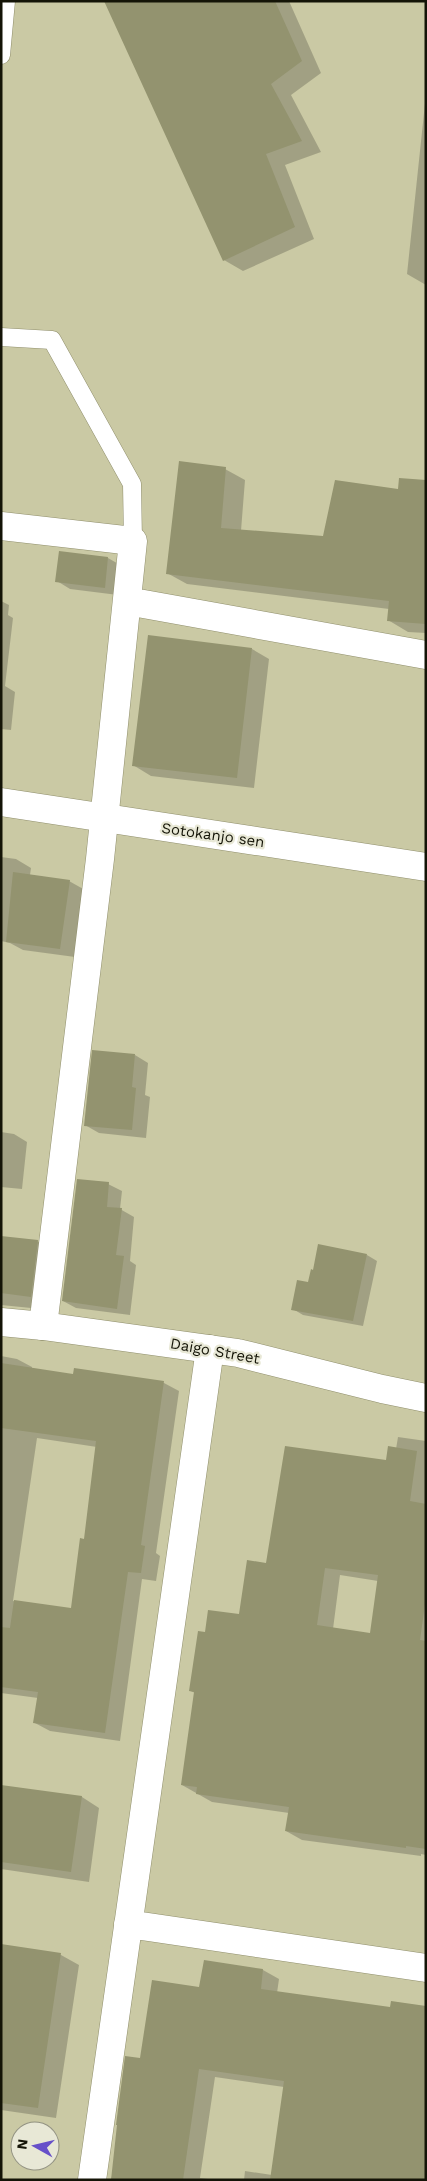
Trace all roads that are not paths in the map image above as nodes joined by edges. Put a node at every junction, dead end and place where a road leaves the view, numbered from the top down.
1 (6, 1) edge
2 (1, 55) edge
3 (1, 337) edge
4 (1, 526) edge
5 (133, 541) junction
6 (127, 601) junction
7 (426, 655) edge
8 (1, 802) edge
9 (104, 819) junction
10 (426, 866) edge
11 (1, 1322) edge
12 (43, 1326) junction
13 (210, 1349) junction
14 (426, 1398) edge
15 (128, 1924) junction
16 (426, 1968) edge
17 (92, 2180) edge

1 - 2 lane
3 - 5 lane
4 - 5 street
5 - 6 street
6 - 7 street
6 - 9 street
8 - 9 street, Sotokanjo sen
9 - 10 street, Sotokanjo sen
9 - 12 street
11 - 12 street, Daigo Street
12 - 13 street, Daigo Street
13 - 14 street, Daigo Street
13 - 15 street
15 - 16 street
15 - 17 street

